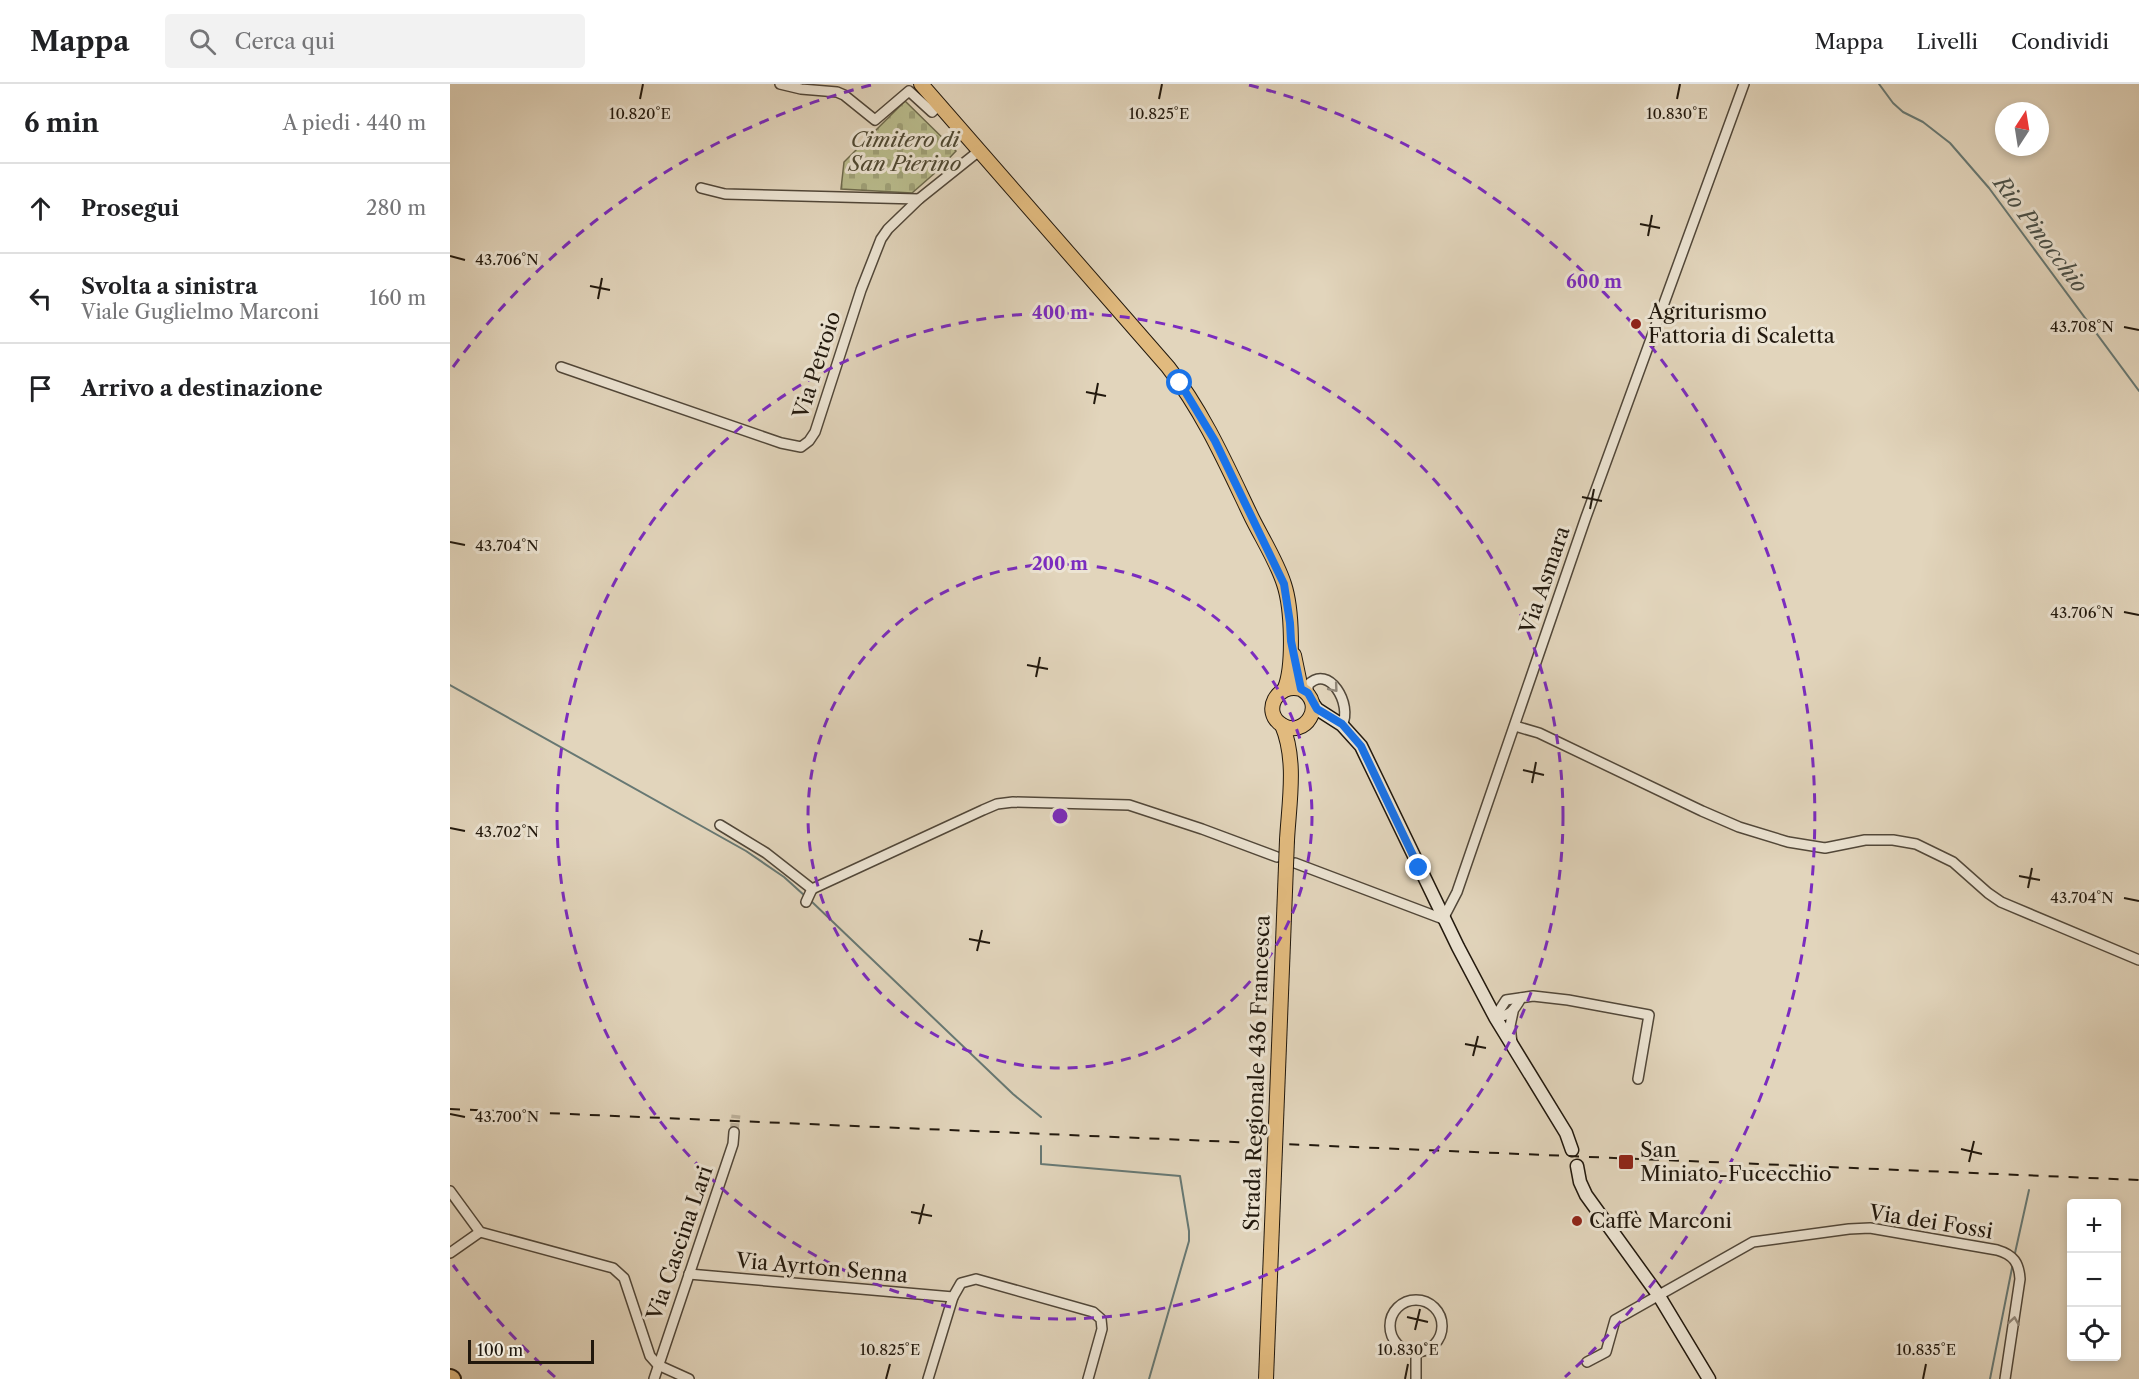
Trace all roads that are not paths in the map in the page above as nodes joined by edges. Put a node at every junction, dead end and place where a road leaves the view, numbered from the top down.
1 (780, 84) edge
2 (921, 84) edge
3 (1744, 84) edge
4 (939, 105) junction
5 (979, 151) junction
6 (701, 188) dead end
7 (919, 199) junction
8 (561, 367) dead end
9 (1291, 641) junction
10 (1286, 688) junction
11 (1307, 695) junction
12 (1340, 723) junction
13 (1282, 725) junction
14 (1303, 725) junction
15 (1515, 726) junction
16 (1290, 769) junction
17 (720, 825) dead end
18 (1277, 857) dead end
19 (1295, 863) dead end
20 (1443, 919) junction
21 (2139, 960) edge
22 (1521, 998) junction
23 (1506, 1000) junction
24 (1488, 1003) junction
25 (1513, 1012) junction
26 (1495, 1017) junction
27 (1512, 1045) junction
28 (1638, 1079) dead end
29 (734, 1132) tunnel mouth
30 (1572, 1150) dead end
31 (1576, 1166) dead end
32 (450, 1191) edge
33 (480, 1232) junction
34 (450, 1253) edge
35 (689, 1274) junction
36 (1659, 1296) junction
37 (953, 1298) junction
38 (1416, 1353) junction
39 (1587, 1362) dead end
40 (658, 1365) junction
41 (654, 1379) edge
42 (689, 1379) edge
43 (928, 1379) edge
44 (1088, 1379) edge
45 (1266, 1379) edge
46 (1416, 1379) edge
47 (1709, 1379) edge
48 (2005, 1379) edge

1 - 4 street
2 - 4 main road, Strada Regionale 436 Francesca
3 - 15 street, Via Asmara
4 - 5 main road, Strada Regionale 436 Francesca
5 - 7 street, Via Petroio
5 - 9 main road, Strada Regionale 436 Francesca
6 - 7 street
7 - 8 street, Via Petroio
9 - 10 main road, Strada Regionale 436 Francesca
9 - 11 main road, Strada Regionale 436 Francesca
10 - 11 main road
10 - 13 main road, Strada Regionale 436 Francesca
11 - 12 street
11 -> 12 street
11 - 14 main road, Strada Regionale 436 Francesca
12 - 14 street
12 - 20 street
13 - 14 main road
13 - 16 main road, Strada Regionale 436 Francesca
14 - 16 main road, Strada Regionale 436 Francesca
15 - 20 street, Via Asmara
15 - 21 street
16 - 45 main road, Strada Regionale 436 Francesca, bridge
17 - 18 street
19 - 20 street
20 - 24 street
22 - 23 street
22 - 25 street
22 - 28 street
23 - 24 street
23 - 26 street
24 - 26 street
25 - 26 street
25 - 27 street
26 - 27 street
27 - 30 street
29 - 35 street, Via Cascina Lari
31 - 36 street
32 - 33 street
33 - 34 street
33 - 40 street, Via Cascina Lari
35 - 37 street, Via Ayrton Senna
35 - 40 street, Via Cascina Lari
36 - 39 street, Via dei Fossi
36 - 47 street
48 -> 36 street, Via dei Fossi
37 - 43 street
37 - 44 street
38 - 38 street
38 - 46 street
40 - 41 street, Via Cascina Lari
40 - 42 street

